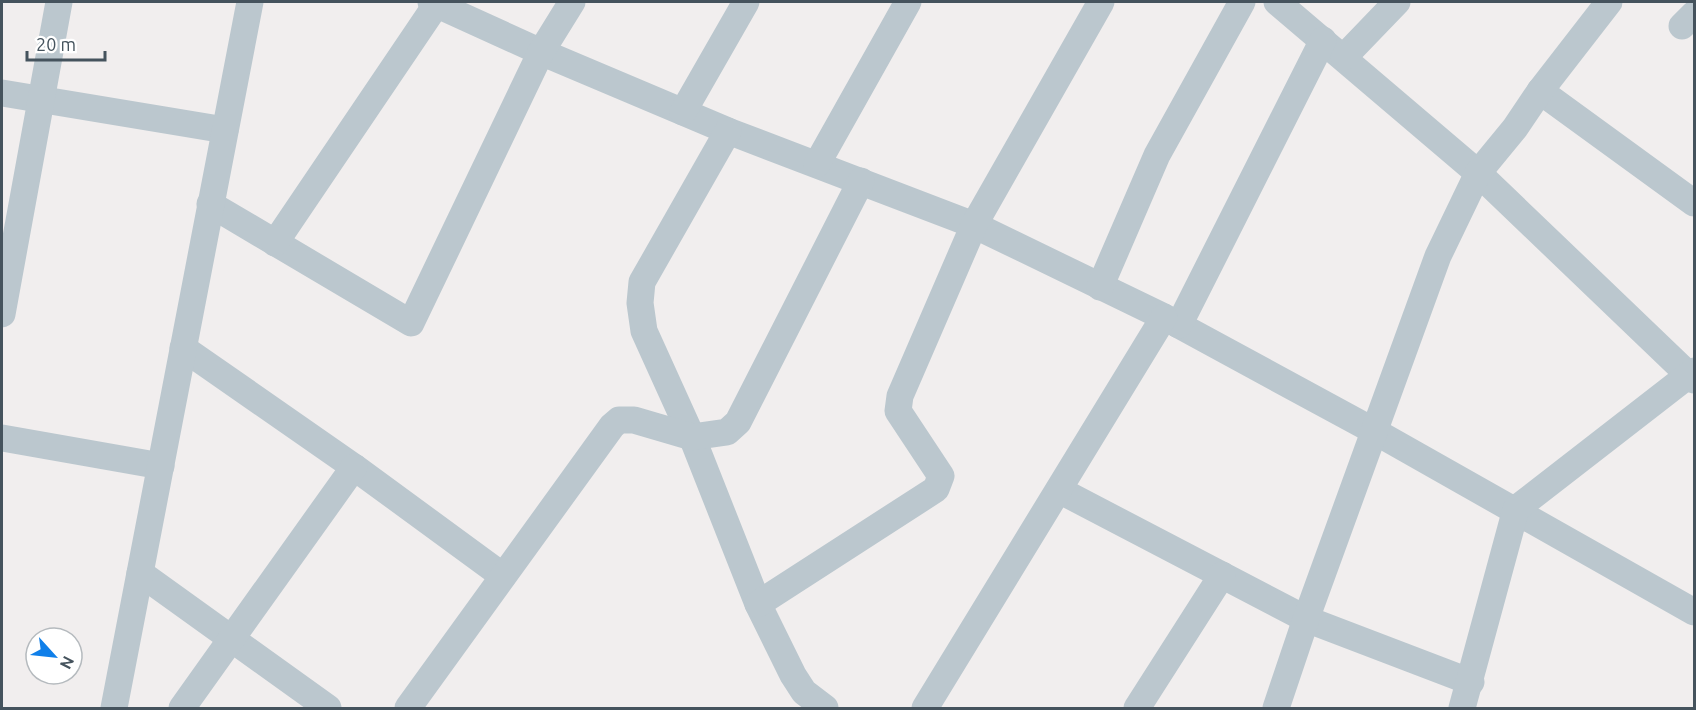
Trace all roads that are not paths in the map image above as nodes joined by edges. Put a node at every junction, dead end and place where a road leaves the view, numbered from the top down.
1 (59, 2) edge
2 (250, 2) edge
3 (436, 2) edge
4 (572, 2) edge
5 (746, 2) edge
6 (908, 2) edge
7 (1101, 2) edge
8 (1242, 2) edge
9 (1277, 2) edge
10 (1397, 2) edge
11 (1610, 2) edge
12 (1323, 40) junction
13 (541, 52) junction
14 (1344, 57) junction
15 (1540, 91) junction
16 (2, 93) edge
17 (41, 99) junction
18 (683, 112) junction
19 (225, 130) junction
20 (728, 131) junction
21 (817, 164) junction
22 (1478, 173) junction
23 (861, 181) junction
24 (1695, 203) edge
25 (210, 204) junction
26 (974, 225) junction
27 (275, 243) junction
28 (1100, 287) junction
29 (2, 314) edge
30 (1172, 321) junction
31 (183, 348) junction
32 (1693, 375) edge
33 (1374, 431) junction
34 (692, 437) junction
35 (2, 438) edge
36 (161, 466) junction
37 (354, 467) junction
38 (1059, 490) junction
39 (1516, 510) junction
40 (140, 573) junction
41 (1222, 575) junction
42 (503, 576) junction
43 (758, 604) junction
44 (1695, 612) edge
45 (1306, 619) junction
46 (231, 640) junction
47 (1471, 682) junction
48 (114, 708) edge
49 (182, 708) edge
50 (328, 708) edge
51 (408, 708) edge
52 (825, 708) edge
53 (925, 708) edge
54 (1137, 708) edge
55 (1276, 708) edge
56 (1462, 708) edge

1 - 17 street
2 - 19 street
3 - 13 street
3 - 27 street
4 - 13 street
5 - 18 street
6 - 21 street
7 - 26 street
8 - 28 street
9 - 12 street
10 - 14 street
11 - 15 street
12 - 14 street
12 - 30 street
13 - 18 street
13 - 27 street
14 - 22 street
15 - 22 street
15 - 24 street
16 - 17 street
17 - 19 street
17 - 29 street
18 - 20 street
19 - 25 street
20 - 21 street
20 - 34 street
21 - 23 street
22 - 32 street
22 - 33 street
23 - 26 street
23 - 34 street
25 - 27 street
25 - 31 street
26 - 28 street
26 - 43 street
28 - 30 street
30 - 33 street
30 - 38 street
31 - 36 street
31 - 37 street
32 - 39 street
33 - 39 street
33 - 45 street
34 - 42 street
34 - 43 street
35 - 36 street
36 - 40 street
37 - 42 street
37 - 46 street
38 - 41 street
38 - 53 street
39 - 44 street
39 - 47 street
40 - 46 street
40 - 48 street
41 - 45 street
41 - 54 street
42 - 51 street
43 - 52 street
45 - 47 street
45 - 55 street
46 - 49 street
46 - 50 street
47 - 56 street

